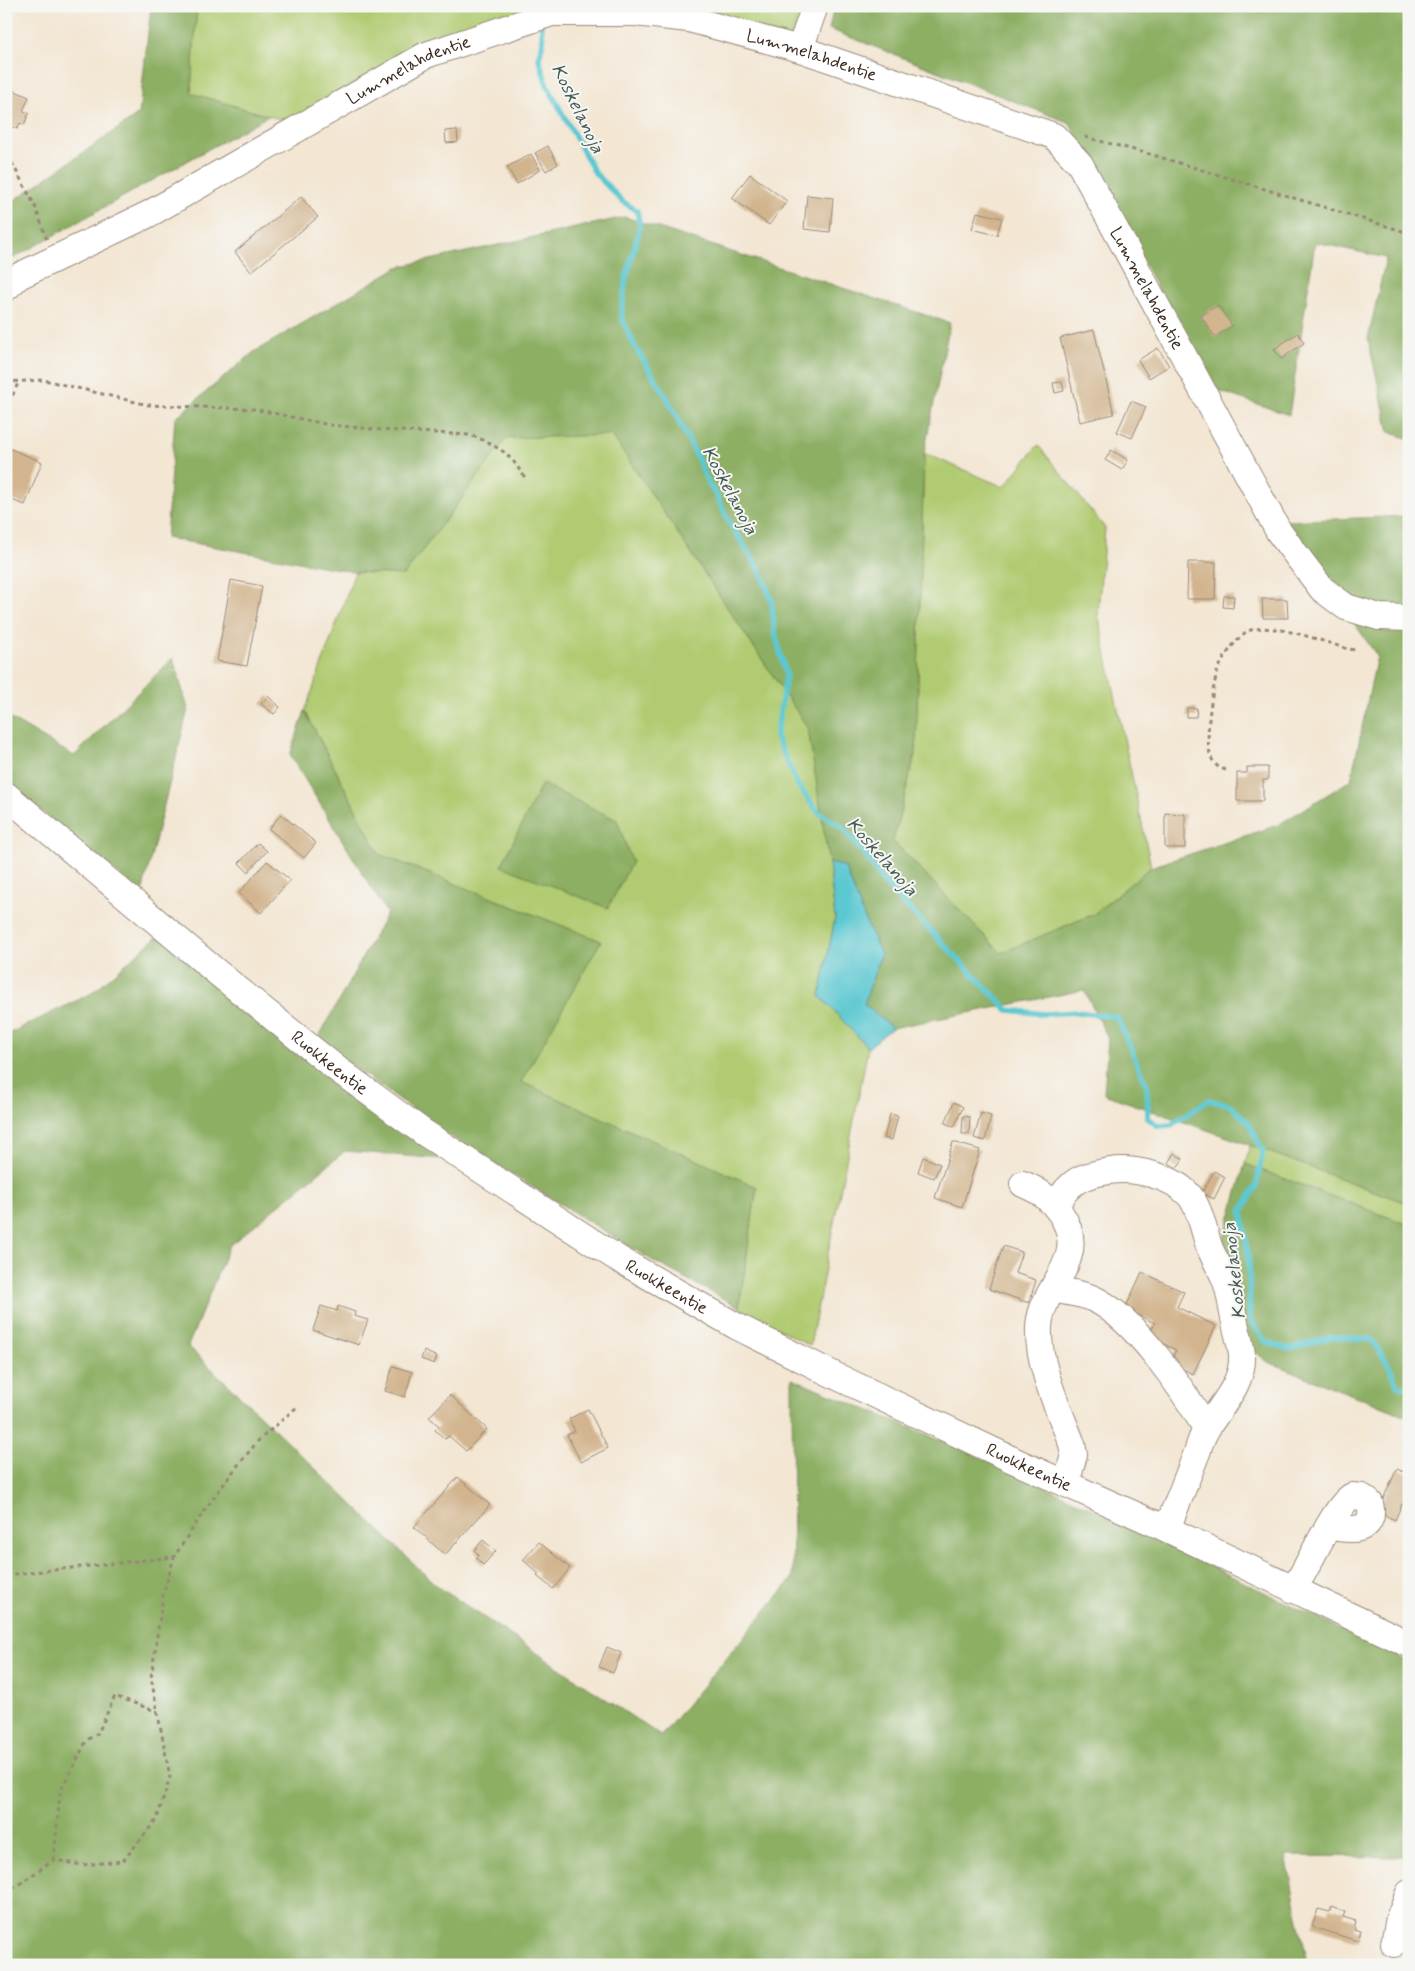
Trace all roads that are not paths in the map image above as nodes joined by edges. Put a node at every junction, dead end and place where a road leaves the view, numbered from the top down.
1 (815, 6) edge
2 (800, 49) junction
3 (6, 288) edge
4 (1409, 618) edge
5 (6, 794) edge
6 (1023, 1184) dead end
7 (1056, 1206) junction
8 (1054, 1289) junction
9 (1206, 1428) junction
10 (1066, 1484) junction
11 (1329, 1526) dead end
12 (1167, 1529) junction
13 (1294, 1590) junction
14 (1409, 1644) edge
15 (1409, 1894) edge
16 (1394, 1944) dead end

1 - 2 street
2 - 3 street, Lummelahdentie
2 - 4 street, Lummelahdentie
5 - 10 street, Ruokkeentie
6 - 7 street
7 - 8 street
7 - 9 street
8 - 9 street
8 - 10 street
9 - 12 street
10 - 12 street, Ruokkeentie
11 - 13 street
12 - 13 street, Ruokkeentie
13 - 14 street, Ruokkeentie
15 - 16 street

